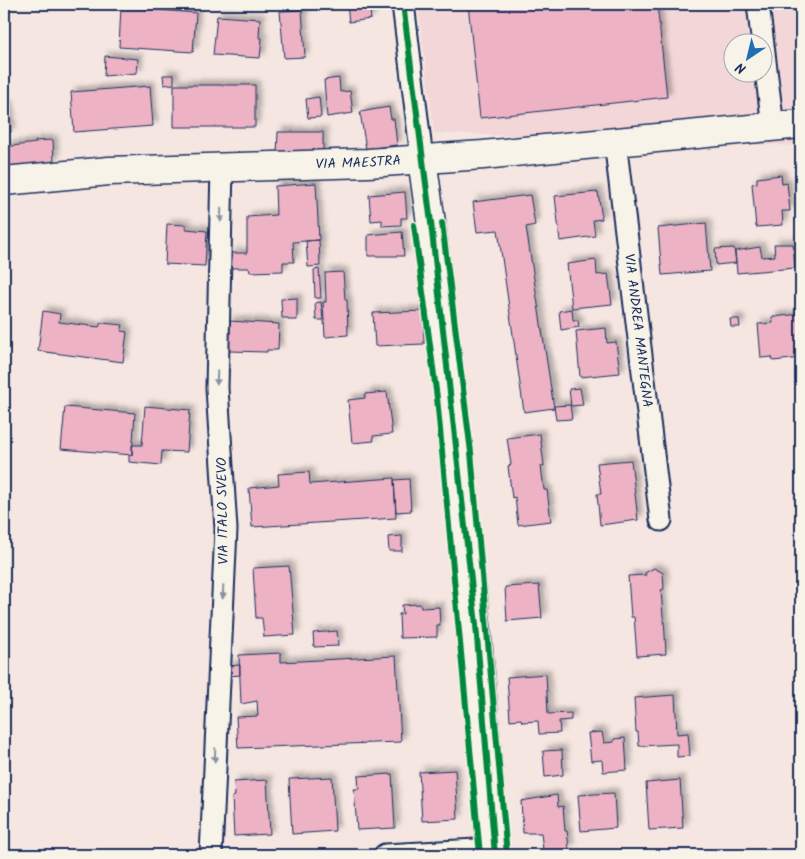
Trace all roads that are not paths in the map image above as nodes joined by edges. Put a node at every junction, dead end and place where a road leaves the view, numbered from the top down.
1 (403, 4) edge
2 (758, 4) edge
3 (801, 124) edge
4 (773, 126) junction
5 (615, 141) junction
6 (422, 159) junction
7 (222, 167) junction
8 (4, 181) edge
9 (661, 520) dead end
10 (495, 852) edge
11 (211, 855) edge
12 (385, 855) edge

1 - 6 street
2 - 4 street
3 - 4 main road, VIA MAESTRA
4 - 5 main road, VIA MAESTRA
5 - 6 main road, VIA MAESTRA
5 - 9 street, VIA ANDREA MANTEGNA
6 - 7 main road, VIA MAESTRA
6 - 10 main road
7 - 8 main road, VIA MAESTRA
7 -> 11 street, VIA ITALO SVEVO
10 - 12 street

